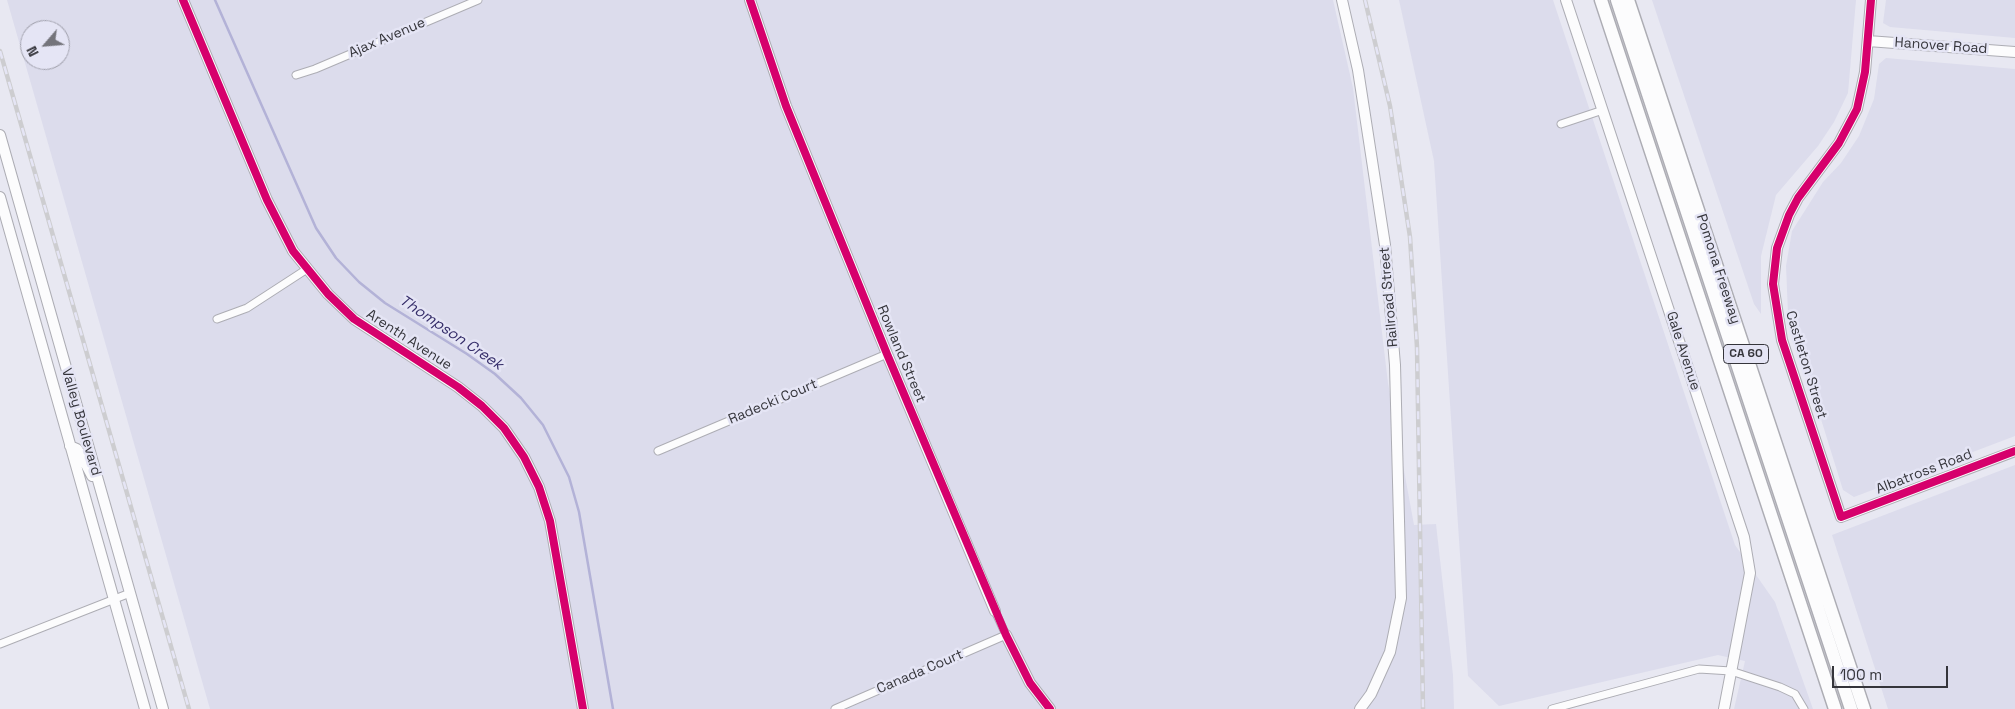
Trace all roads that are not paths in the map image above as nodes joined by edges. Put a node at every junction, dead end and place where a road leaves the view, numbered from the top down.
1 (183, 0) edge
2 (478, 0) edge
3 (750, 0) edge
4 (1342, 0) edge
5 (1566, 0) edge
6 (1601, 0) edge
7 (1612, 0) edge
8 (1617, 0) edge
9 (1628, 0) edge
10 (1871, 0) edge
11 (1868, 41) junction
12 (2015, 52) edge
13 (296, 75) dead end
14 (1603, 110) junction
15 (1561, 124) dead end
16 (1, 141) edge
17 (0, 197) edge
18 (307, 269) junction
19 (217, 319) dead end
20 (887, 354) junction
21 (70, 446) junction
22 (658, 450) dead end
23 (2015, 451) edge
24 (103, 497) junction
25 (1841, 517) joint
26 (130, 593) junction
27 (114, 598) junction
28 (995, 611) joint
29 (1006, 635) junction
30 (0, 644) edge
31 (1731, 671) junction
32 (145, 709) edge
33 (163, 709) edge
34 (583, 709) edge
35 (835, 709) edge
36 (1050, 709) edge
37 (1360, 709) edge
38 (1552, 709) edge
39 (1724, 709) edge
40 (1804, 709) edge
41 (1835, 709) edge
42 (1845, 709) edge
43 (1851, 709) edge
44 (1864, 709) edge

1 - 18 street, Arenth Avenue
2 - 13 street, Ajax Avenue
3 - 20 street, Rowland Street
4 - 37 street, Railroad Street
5 - 14 street, Gale Avenue
6 - 41 highway, Pomona Freeway / CA 60
7 - 42 highway
8 - 43 highway
9 - 44 highway, Pomona Freeway / CA 60
10 - 11 street, Castleton Street
11 - 12 street, Hanover Road
11 - 25 street, Castleton Street
14 - 15 street
14 - 31 street, Gale Avenue
16 - 24 street, Valley Boulevard
17 - 21 street, Valley Boulevard
18 - 19 street
18 - 34 street, Arenth Avenue
20 - 22 street, Radecki Court
20 - 28 street, Rowland Street
21 - 24 street
21 - 27 street, Valley Boulevard
23 - 25 street, Albatross Road
24 - 26 street, Valley Boulevard
26 - 27 street
26 - 33 street, Valley Boulevard
27 - 30 street
27 - 32 street, Valley Boulevard
28 - 29 street, Rowland Street
29 - 35 street, Canada Court
29 - 36 street, Rowland Street
31 - 38 street
31 - 39 street, Gale Avenue
31 - 40 street

